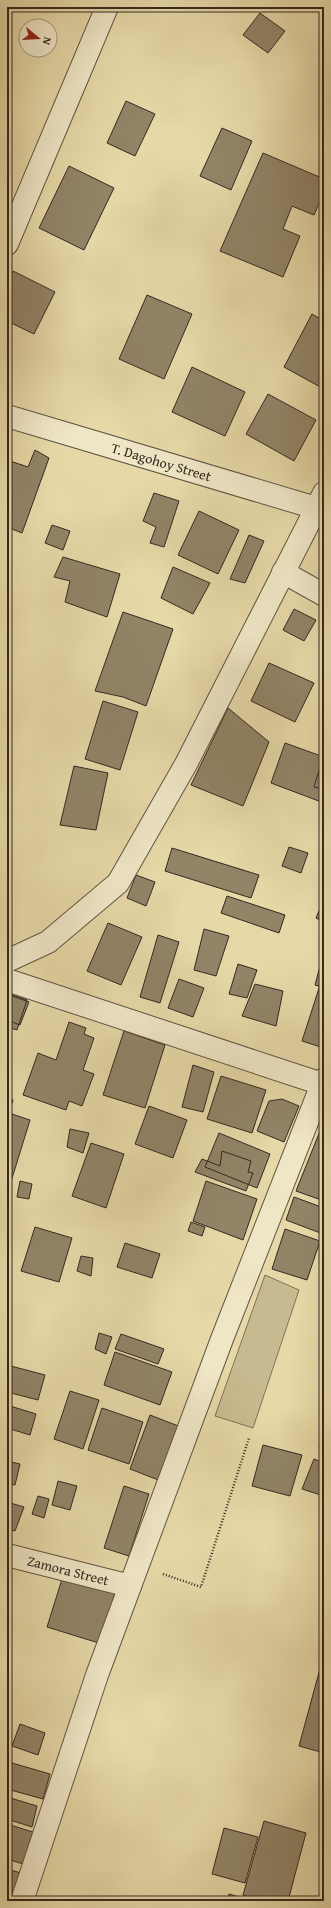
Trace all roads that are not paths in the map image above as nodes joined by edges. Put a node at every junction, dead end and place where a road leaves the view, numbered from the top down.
1 (107, 7) edge
2 (7, 244) edge
3 (7, 416) edge
4 (320, 500) edge
5 (283, 572) junction
6 (324, 595) edge
7 (7, 961) edge
8 (7, 980) edge
9 (323, 1081) edge
10 (7, 1555) edge
11 (130, 1586) junction
12 (22, 1901) edge

1 - 2 street
3 - 4 street, T. Dagohoy Street
4 - 5 street
5 - 6 street
5 - 7 street
8 - 9 street
9 - 11 street
10 - 11 street, Zamora Street
11 - 12 street

